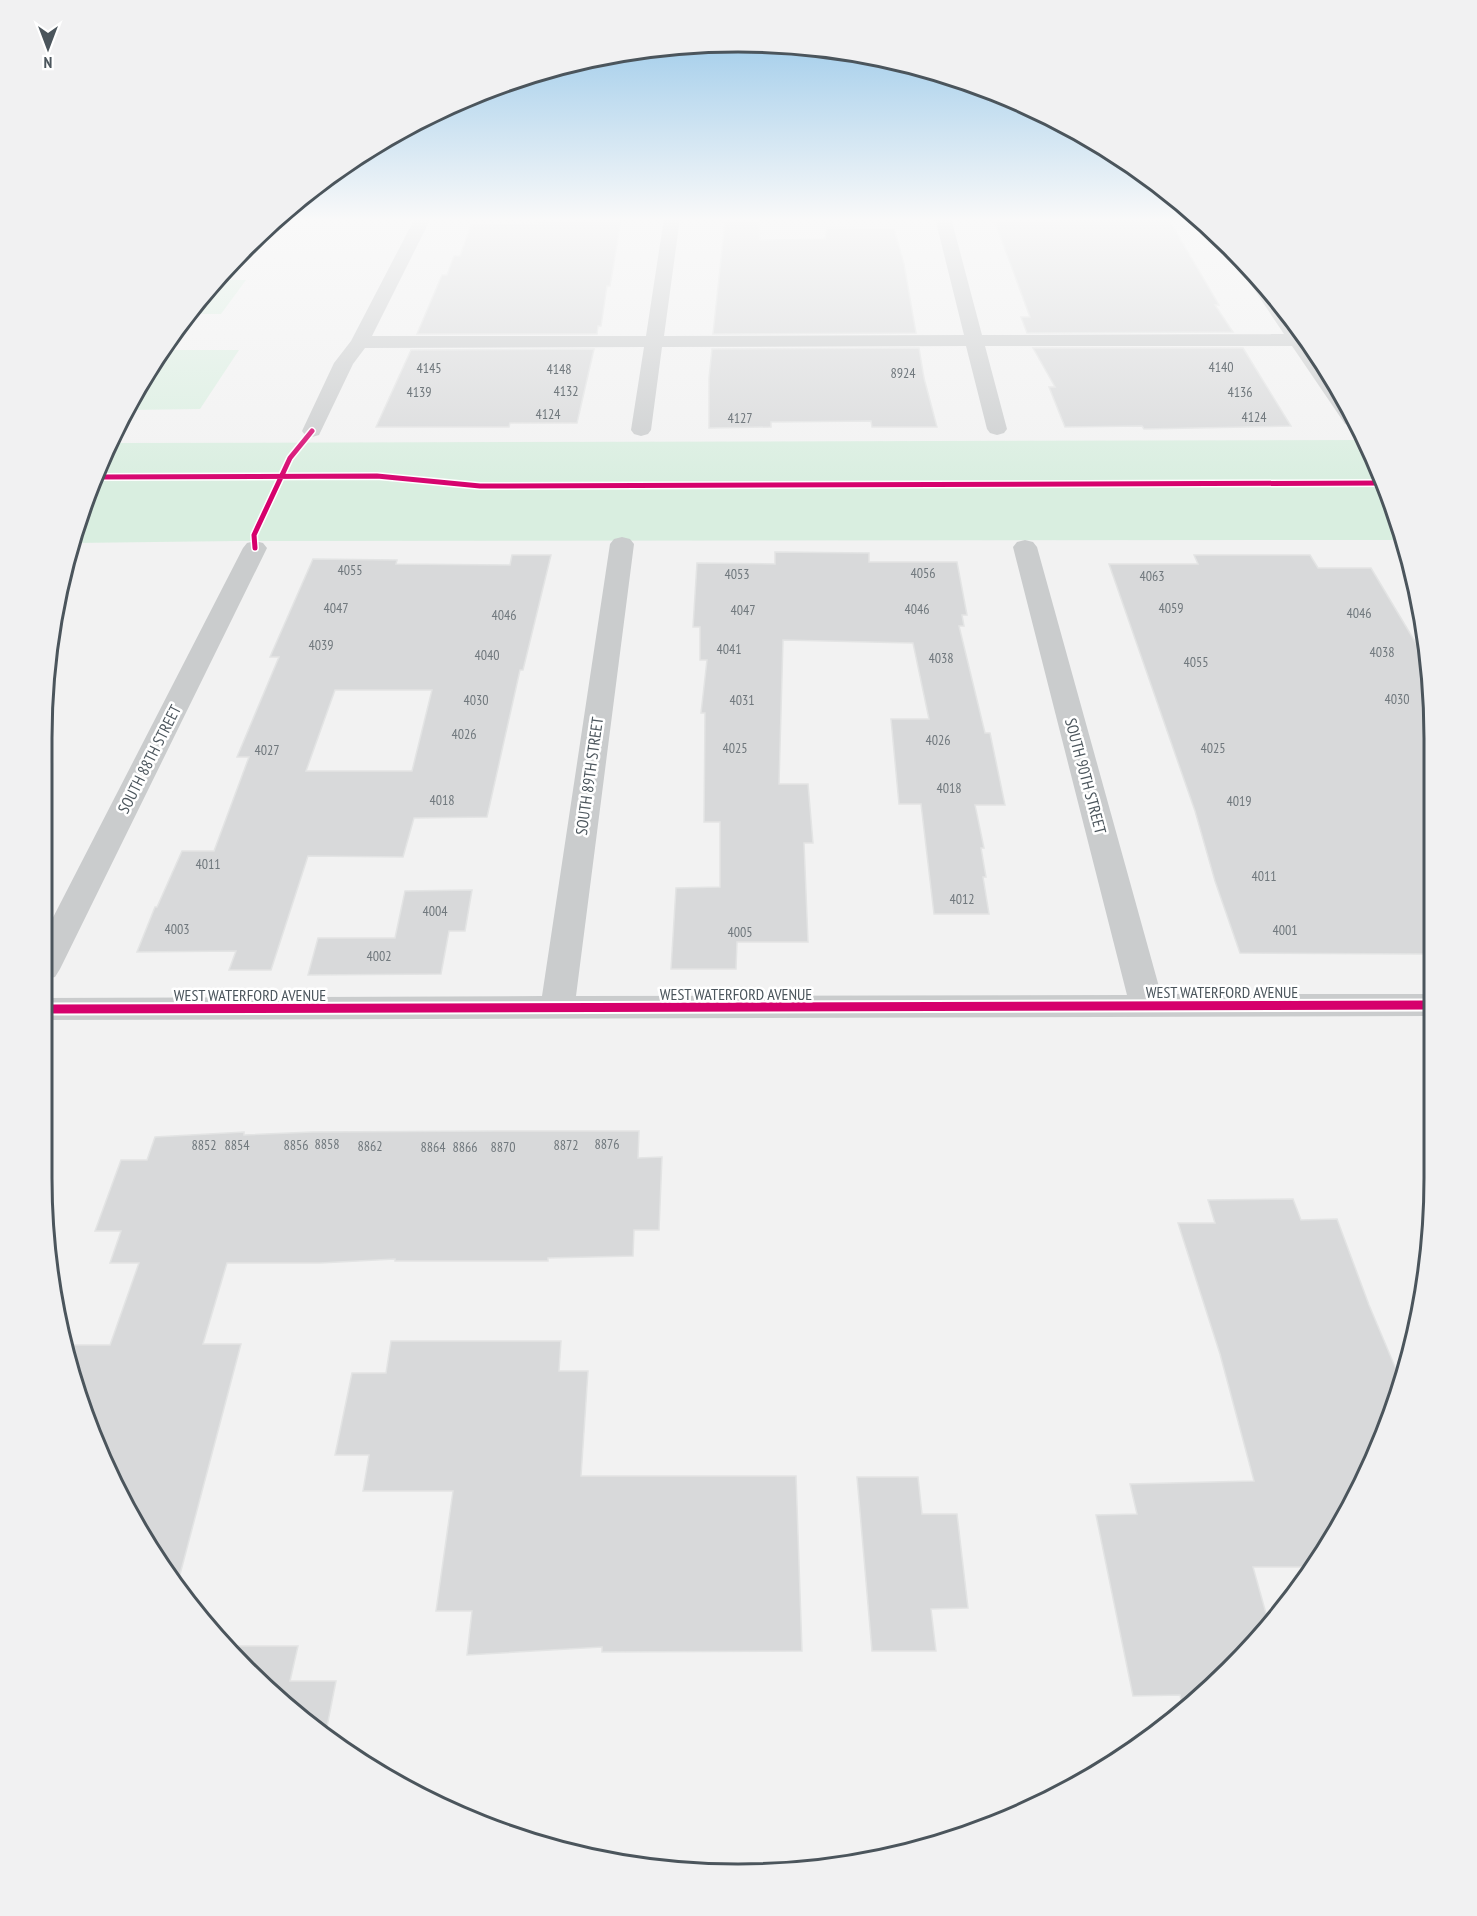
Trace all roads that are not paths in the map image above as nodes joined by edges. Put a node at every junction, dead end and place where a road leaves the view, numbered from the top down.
1 (378, 307) edge
2 (659, 307) edge
3 (966, 307) edge
4 (974, 340) junction
5 (1297, 340) edge
6 (654, 341) junction
7 (360, 342) junction
8 (997, 429) dead end
9 (641, 430) dead end
10 (312, 431) dead end
11 (622, 544) dead end
12 (1025, 547) dead end
13 (255, 548) dead end
14 (52, 951) edge
15 (1424, 1005) edge
16 (1148, 1006) junction
17 (557, 1008) junction
18 (52, 1009) edge

1 - 7 street
2 - 6 street
3 - 4 street
4 - 5 street
4 - 6 street
4 - 8 street
6 - 7 street
6 - 9 street
7 - 10 street
11 - 17 street, SOUTH 89TH STREET
12 - 16 street, SOUTH 90TH STREET
13 - 14 street, SOUTH 88TH STREET
15 - 16 street, WEST WATERFORD AVENUE
16 - 17 street, WEST WATERFORD AVENUE
17 - 18 street, WEST WATERFORD AVENUE

